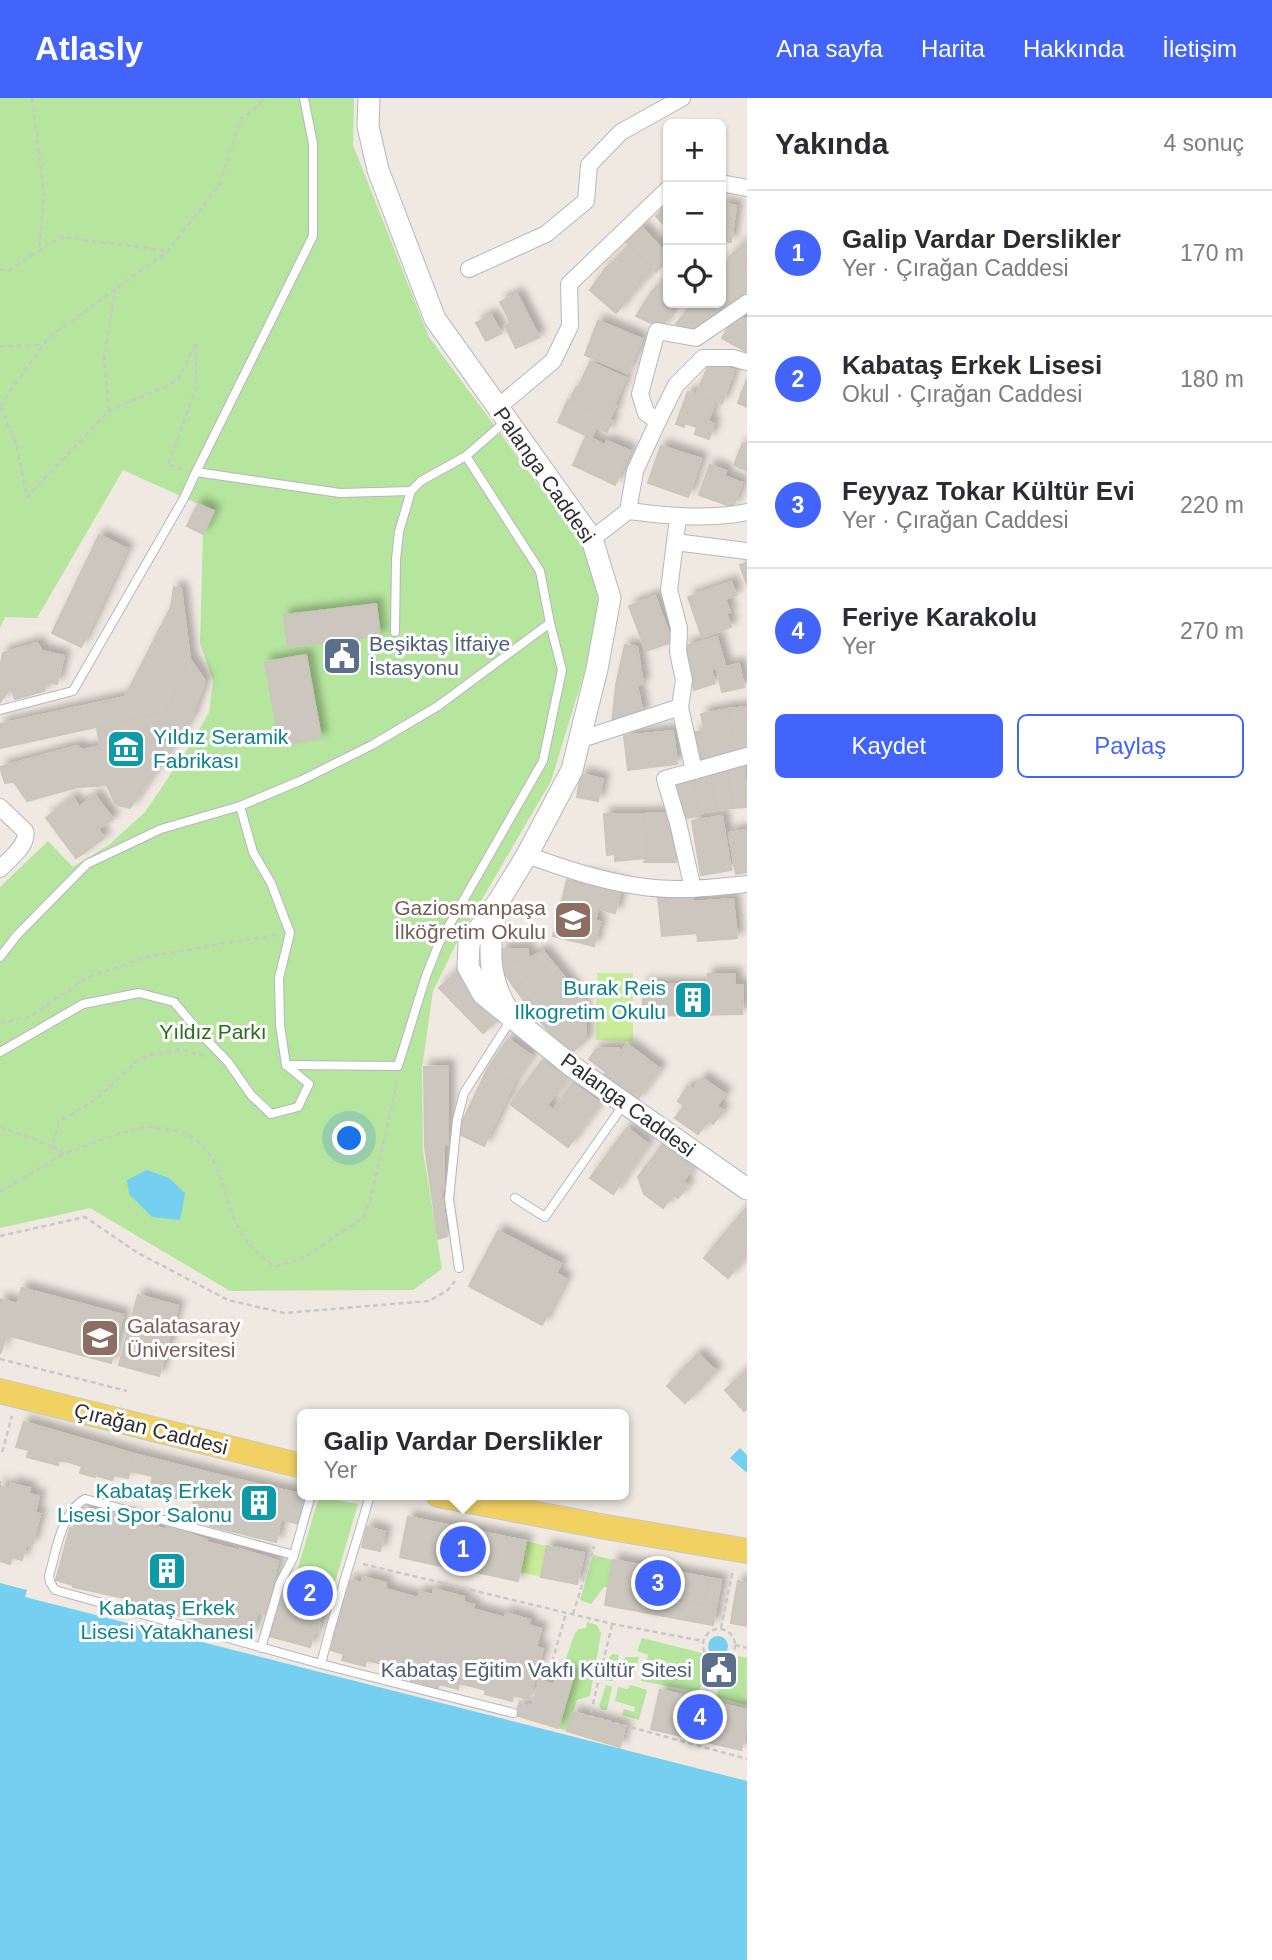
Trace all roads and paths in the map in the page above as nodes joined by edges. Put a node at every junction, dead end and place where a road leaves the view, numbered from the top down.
1 (32, 98) edge
2 (267, 98) edge
3 (304, 98) edge
4 (369, 98) edge
5 (682, 98) edge
6 (726, 184) edge
7 (747, 188) edge
8 (663, 194) edge
9 (39, 250) junction
10 (168, 251) junction
11 (469, 269) dead end
12 (0, 270) edge
13 (115, 289) junction
14 (747, 303) edge
15 (0, 345) edge
16 (43, 345) junction
17 (747, 362) edge
18 (0, 407) edge
19 (108, 411) junction
20 (502, 414) junction
21 (659, 421) junction
22 (466, 456) junction
23 (196, 472) junction
24 (411, 491) junction
25 (628, 511) junction
26 (747, 512) edge
27 (678, 518) junction
28 (592, 539) junction
29 (675, 542) junction
30 (747, 551) edge
31 (550, 623) junction
32 (396, 632) dead end
33 (680, 707) junction
34 (0, 709) edge
35 (579, 740) junction
36 (747, 756) edge
37 (694, 771) junction
38 (240, 806) junction
39 (0, 807) edge
40 (527, 855) junction
41 (0, 869) edge
42 (747, 884) edge
43 (693, 889) junction
44 (290, 933) junction
45 (0, 957) edge
46 (512, 1018) junction
47 (0, 1023) edge
48 (0, 1052) edge
49 (228, 1062) junction
50 (286, 1065) junction
51 (398, 1066) junction
52 (624, 1104) junction
53 (0, 1128) edge
54 (52, 1146) junction
55 (64, 1154) junction
56 (747, 1189) edge
57 (0, 1192) edge
58 (515, 1198) dead end
59 (0, 1236) edge
60 (459, 1268) joint
61 (0, 1359) edge
62 (127, 1391) dead end
63 (9, 1394) edge
64 (2, 1452) dead end
65 (297, 1465) edge
66 (310, 1500) edge
67 (369, 1500) edge
68 (464, 1500) edge
69 (600, 1526) junction
70 (743, 1550) edge
71 (294, 1555) junction
72 (351, 1562) junction
73 (280, 1583) junction
74 (337, 1600) junction
75 (566, 1613) junction
76 (573, 1614) junction
77 (613, 1624) junction
78 (721, 1629) junction
79 (703, 1641) junction
80 (736, 1645) junction
81 (261, 1648) junction
82 (747, 1648) edge
83 (713, 1660) junction
84 (321, 1664) junction
85 (705, 1700) dead end
86 (513, 1713) joint
87 (747, 1759) edge

1 - 9 path
2 - 10 path
3 - 23 lane
4 - 20 main road, Palanga Caddesi
5 - 11 street
6 - 7 street
8 - 20 street
9 - 10 path
9 - 12 path
10 - 13 path
13 - 16 path
13 - 19 path
14 - 21 street
15 - 16 path
16 - 18 path
17 - 21 street
18 - 19 path
19 - 23 path
20 - 22 lane
20 - 28 main road, Palanga Caddesi
21 - 25 street
22 - 24 lane
22 - 31 lane
23 - 24 lane
23 - 34 lane
24 - 32 lane
25 - 27 street
25 - 28 street
26 - 27 street
27 - 29 street
28 - 35 main road, Palanga Caddesi
29 - 30 street
29 - 33 street
31 - 38 lane
31 - 51 lane
33 - 35 street
33 - 37 street
35 - 40 main road, Palanga Caddesi
36 - 37 street
37 - 43 street
38 - 44 lane
38 - 45 lane
39 - 41 street
40 - 43 street
40 - 46 main road, Palanga Caddesi
42 - 43 street
44 - 47 path
44 - 50 lane
46 - 52 main road, Palanga Caddesi
46 - 60 lane
48 - 49 lane
49 - 50 lane
49 - 54 path
50 - 51 lane
51 - 55 path
52 - 56 main road, Palanga Caddesi
52 - 58 lane
53 - 54 path
54 - 55 path
55 - 57 path
59 - 60 path
61 - 62 path
63 - 64 path
63 - 65 main road, Çırağan Caddesi
66 - 71 lane
67 - 72 lane
68 - 69 main road
69 - 70 main road
69 - 76 path
70 - 78 path
71 - 73 lane
71 - 81 lane
72 - 74 lane
72 - 75 path
73 - 74 path
73 - 81 lane
74 - 84 lane
75 - 76 path
75 - 86 path
76 - 77 path
77 - 79 path
77 - 87 path
78 - 79 path
78 - 80 path
79 - 83 path
80 - 82 path
80 - 83 path
81 - 84 lane
83 - 85 path
84 - 86 lane

